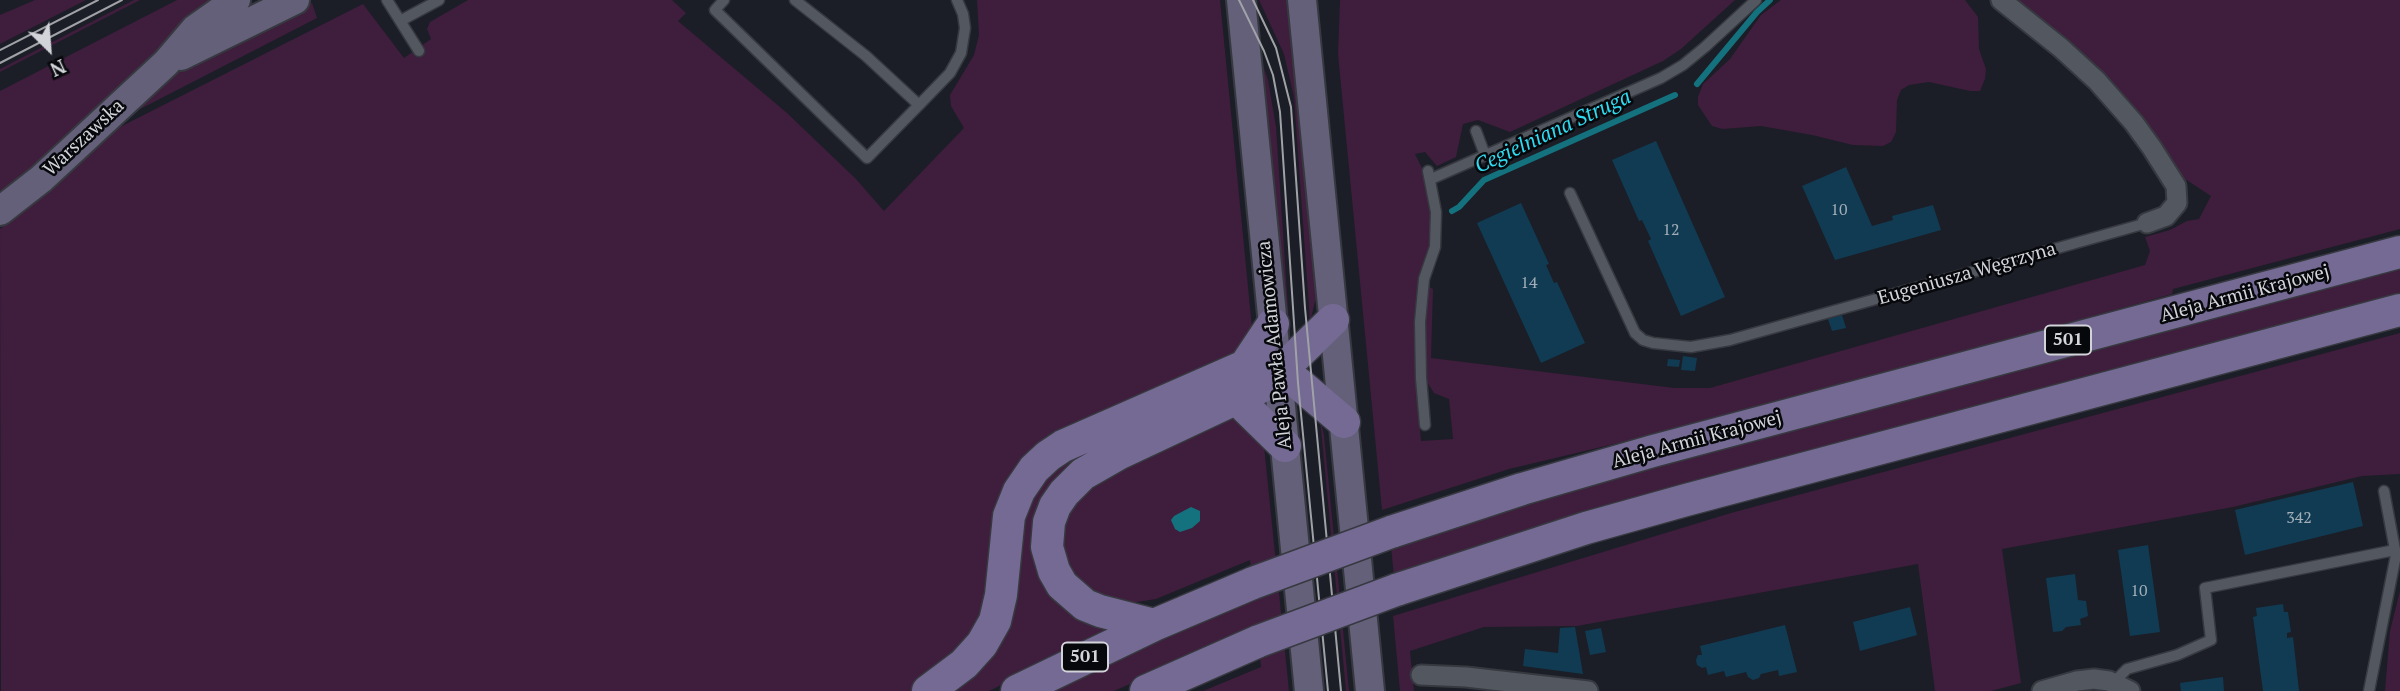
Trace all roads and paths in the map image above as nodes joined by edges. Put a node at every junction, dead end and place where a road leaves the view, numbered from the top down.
1 (236, 0) edge
2 (295, 0) edge
3 (387, 0) edge
4 (439, 0) edge
5 (724, 0) edge
6 (795, 0) edge
7 (957, 0) edge
8 (1241, 0) edge
9 (1301, 0) edge
10 (1756, 0) edge
11 (2001, 0) edge
12 (400, 21) junction
13 (419, 51) dead end
14 (166, 63) junction
15 (919, 105) junction
16 (1476, 131) dead end
17 (1486, 155) junction
18 (1570, 193) dead end
19 (0, 211) edge
20 (2147, 223) joint
21 (2400, 253) edge
22 (2400, 310) edge
23 (1333, 320) junction
24 (1273, 324) junction
25 (1245, 366) junction
26 (1279, 374) junction
27 (1237, 399) junction
28 (1344, 422) junction
29 (1425, 425) dead end
30 (1285, 446) junction
31 (2384, 491) dead end
32 (2395, 550) junction
33 (1154, 625) junction
34 (1421, 675) dead end
35 (2122, 687) edge
36 (928, 691) edge
37 (1017, 691) edge
38 (1146, 691) edge
39 (1309, 691) edge
40 (1370, 691) edge
41 (1588, 691) edge
42 (2042, 691) edge
43 (2369, 691) edge

1 - 14 main road, Warszawska
2 - 14 main road, Warszawska
3 - 12 lane
4 - 12 lane
5 - 15 lane
6 - 15 lane
7 - 15 lane
8 - 24 main road, Aleja Pawła Adamowicza
9 - 23 main road
10 - 17 lane
11 - 20 street, Eugeniusza Węgrzyna
12 - 13 lane
14 - 19 main road, Warszawska
16 - 17 lane
17 - 29 lane
18 - 20 lane, Eugeniusza Węgrzyna
21 - 33 main road, Aleja Armii Krajowej / 501, bridge
22 - 38 main road, bridge
23 - 26 main road
23 - 28 main road
24 - 25 main road
24 - 26 main road, Aleja Pawła Adamowicza
25 - 26 main road
25 - 36 main road
26 - 27 main road
26 - 28 main road
26 - 30 main road, Aleja Pawła Adamowicza
27 - 30 main road
27 - 33 main road
28 - 40 main road
30 - 39 main road, Aleja Pawła Adamowicza
31 - 32 lane
32 - 35 lane
32 - 43 lane
33 - 37 main road, Aleja Armii Krajowej / 501
34 - 41 street
35 - 42 street

